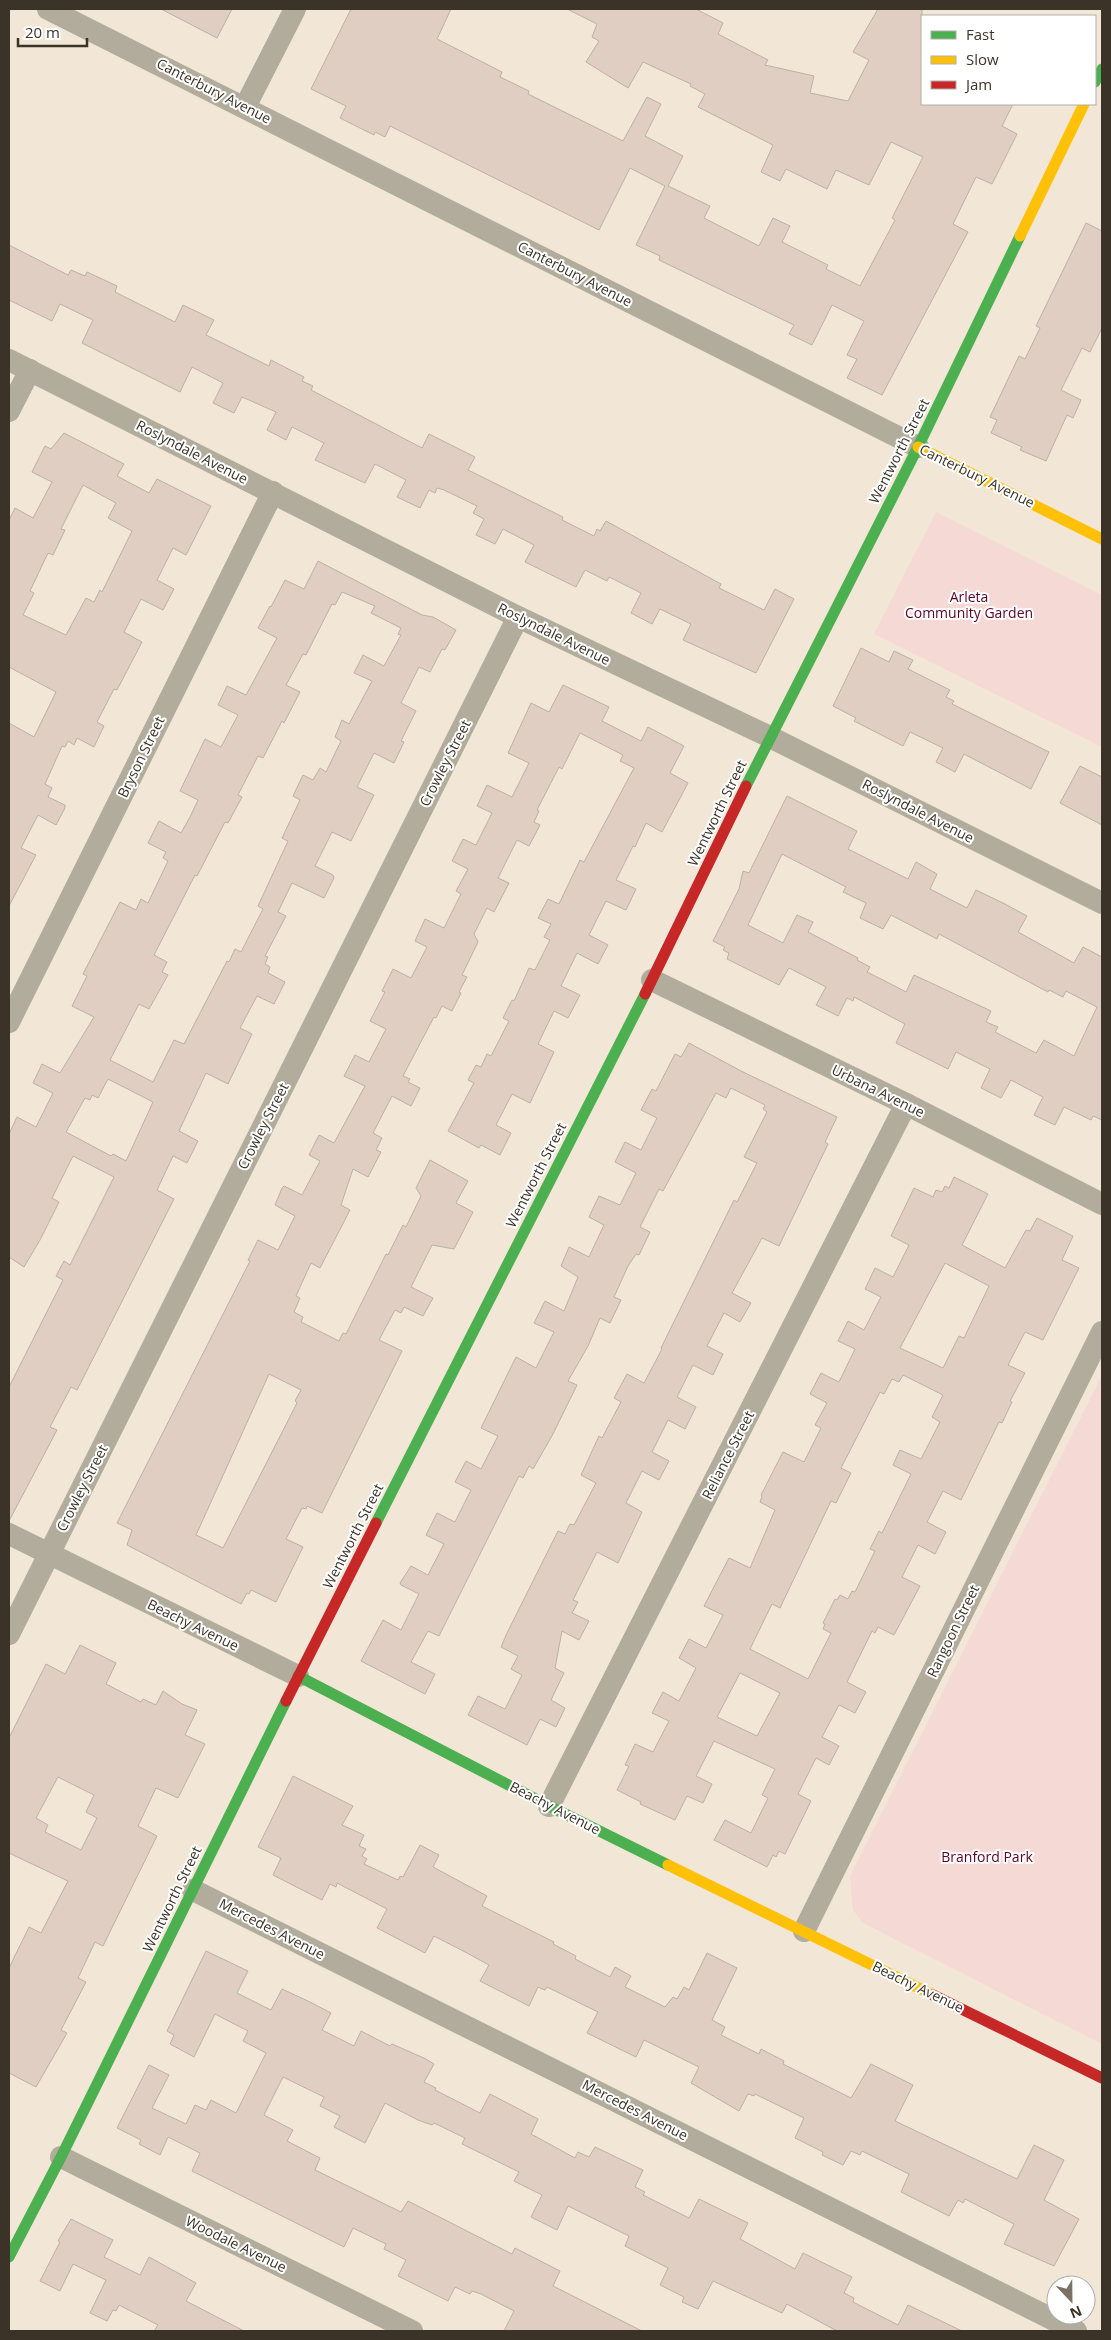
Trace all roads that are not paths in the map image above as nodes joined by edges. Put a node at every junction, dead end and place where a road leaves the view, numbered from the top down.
1 (48, 9) edge
2 (294, 9) edge
3 (1102, 68) edge
4 (1096, 80) edge
5 (1084, 105) edge
6 (245, 107) junction
7 (9, 360) edge
8 (30, 370) junction
9 (9, 411) edge
10 (918, 447) junction
11 (273, 492) junction
12 (1102, 539) edge
13 (518, 618) junction
14 (770, 737) junction
15 (1102, 903) edge
16 (652, 980) junction
17 (9, 1022) edge
18 (906, 1104) junction
19 (1102, 1204) edge
20 (1102, 1332) edge
21 (9, 1534) edge
22 (49, 1554) junction
23 (9, 1634) edge
24 (298, 1676) junction
25 (549, 1806) junction
26 (193, 1890) junction
27 (804, 1931) junction
28 (1102, 2078) edge
29 (61, 2157) junction
30 (9, 2257) edge
31 (412, 2331) edge
32 (1076, 2331) edge

1 - 6 street, Canterbury Avenue
2 - 6 street
3 - 4 street
5 - 10 street, Wentworth Street
6 - 10 street, Canterbury Avenue
7 - 8 street, Roslyndale Avenue
8 - 9 street
8 - 11 street, Roslyndale Avenue
10 - 12 street, Canterbury Avenue
10 - 14 street, Wentworth Street
11 - 13 street, Roslyndale Avenue
11 - 17 street, Bryson Street
13 - 14 street, Roslyndale Avenue
13 - 22 street, Crowley Street
14 - 15 street, Roslyndale Avenue
14 - 16 street, Wentworth Street
16 - 18 street, Urbana Avenue
16 - 24 street, Wentworth Street
18 - 19 street, Urbana Avenue
18 - 25 street, Reliance Street
20 - 27 street, Rangoon Street
21 - 22 street, Beachy Avenue
22 - 23 street, Crowley Street
22 - 24 street, Beachy Avenue
24 - 25 street, Beachy Avenue
24 - 26 street, Wentworth Street
25 - 27 street, Beachy Avenue
26 - 29 street, Wentworth Street
26 - 32 street, Mercedes Avenue
27 - 28 street, Beachy Avenue
29 - 30 street, Wentworth Street
29 - 31 street, Woodale Avenue

